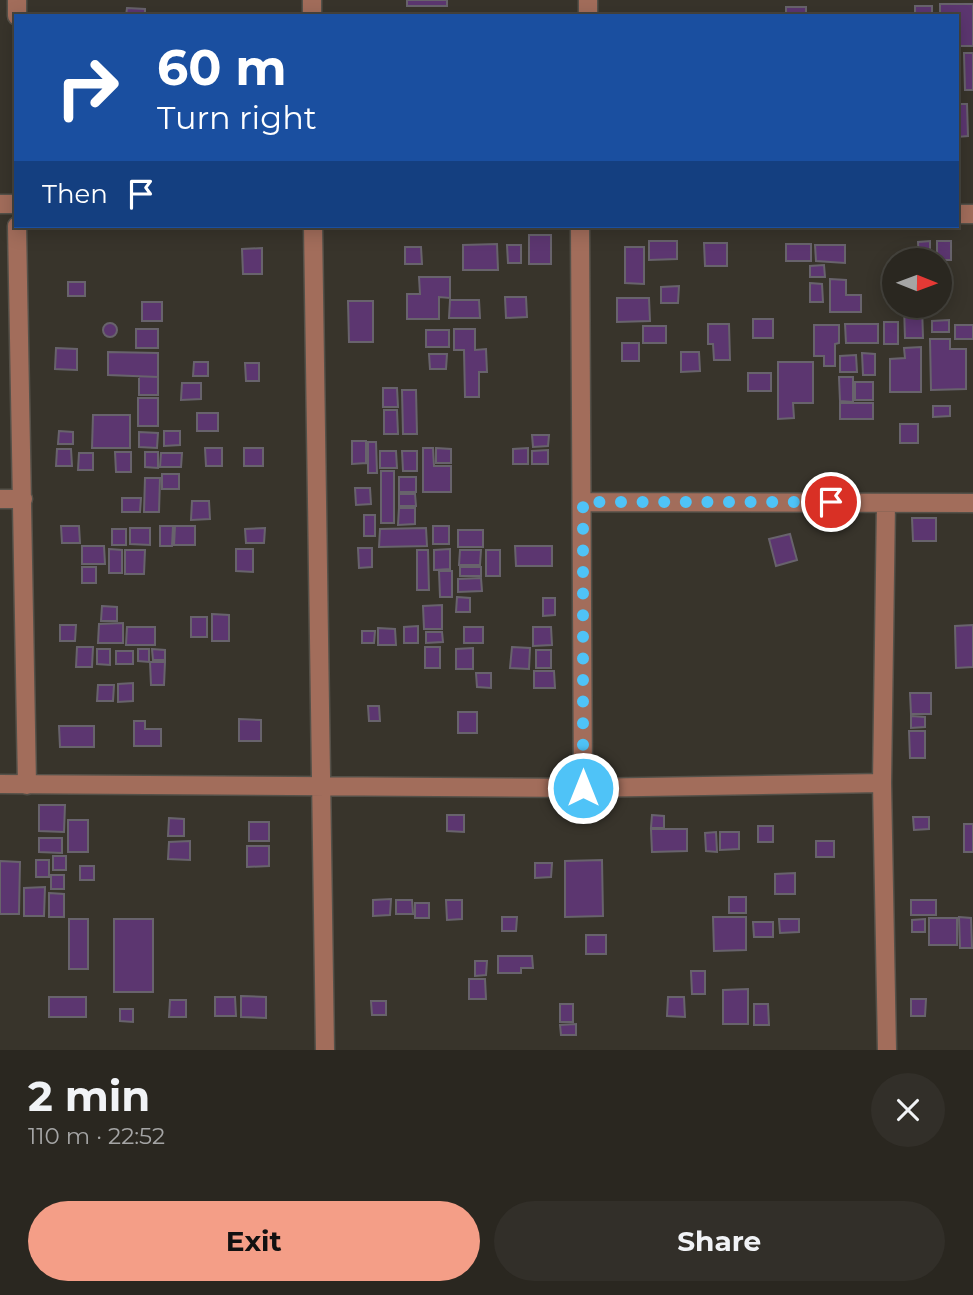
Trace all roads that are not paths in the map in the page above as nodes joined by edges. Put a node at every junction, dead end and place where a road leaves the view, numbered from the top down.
1 (17, 228) edge
2 (313, 228) edge
3 (580, 228) edge
4 (0, 499) edge
5 (23, 499) junction
6 (583, 502) junction
7 (886, 502) junction
8 (973, 503) edge
9 (883, 783) junction
10 (0, 784) edge
11 (27, 785) junction
12 (321, 788) junction
13 (583, 788) junction
14 (324, 1050) edge
15 (887, 1050) edge

1 - 5 street
2 - 12 street
3 - 6 street
4 - 5 street
5 - 11 street
6 - 7 street
6 - 13 street
7 - 8 street
7 - 9 street
9 - 13 street
9 - 15 street
10 - 11 street
11 - 12 street
12 - 13 street
12 - 14 street

